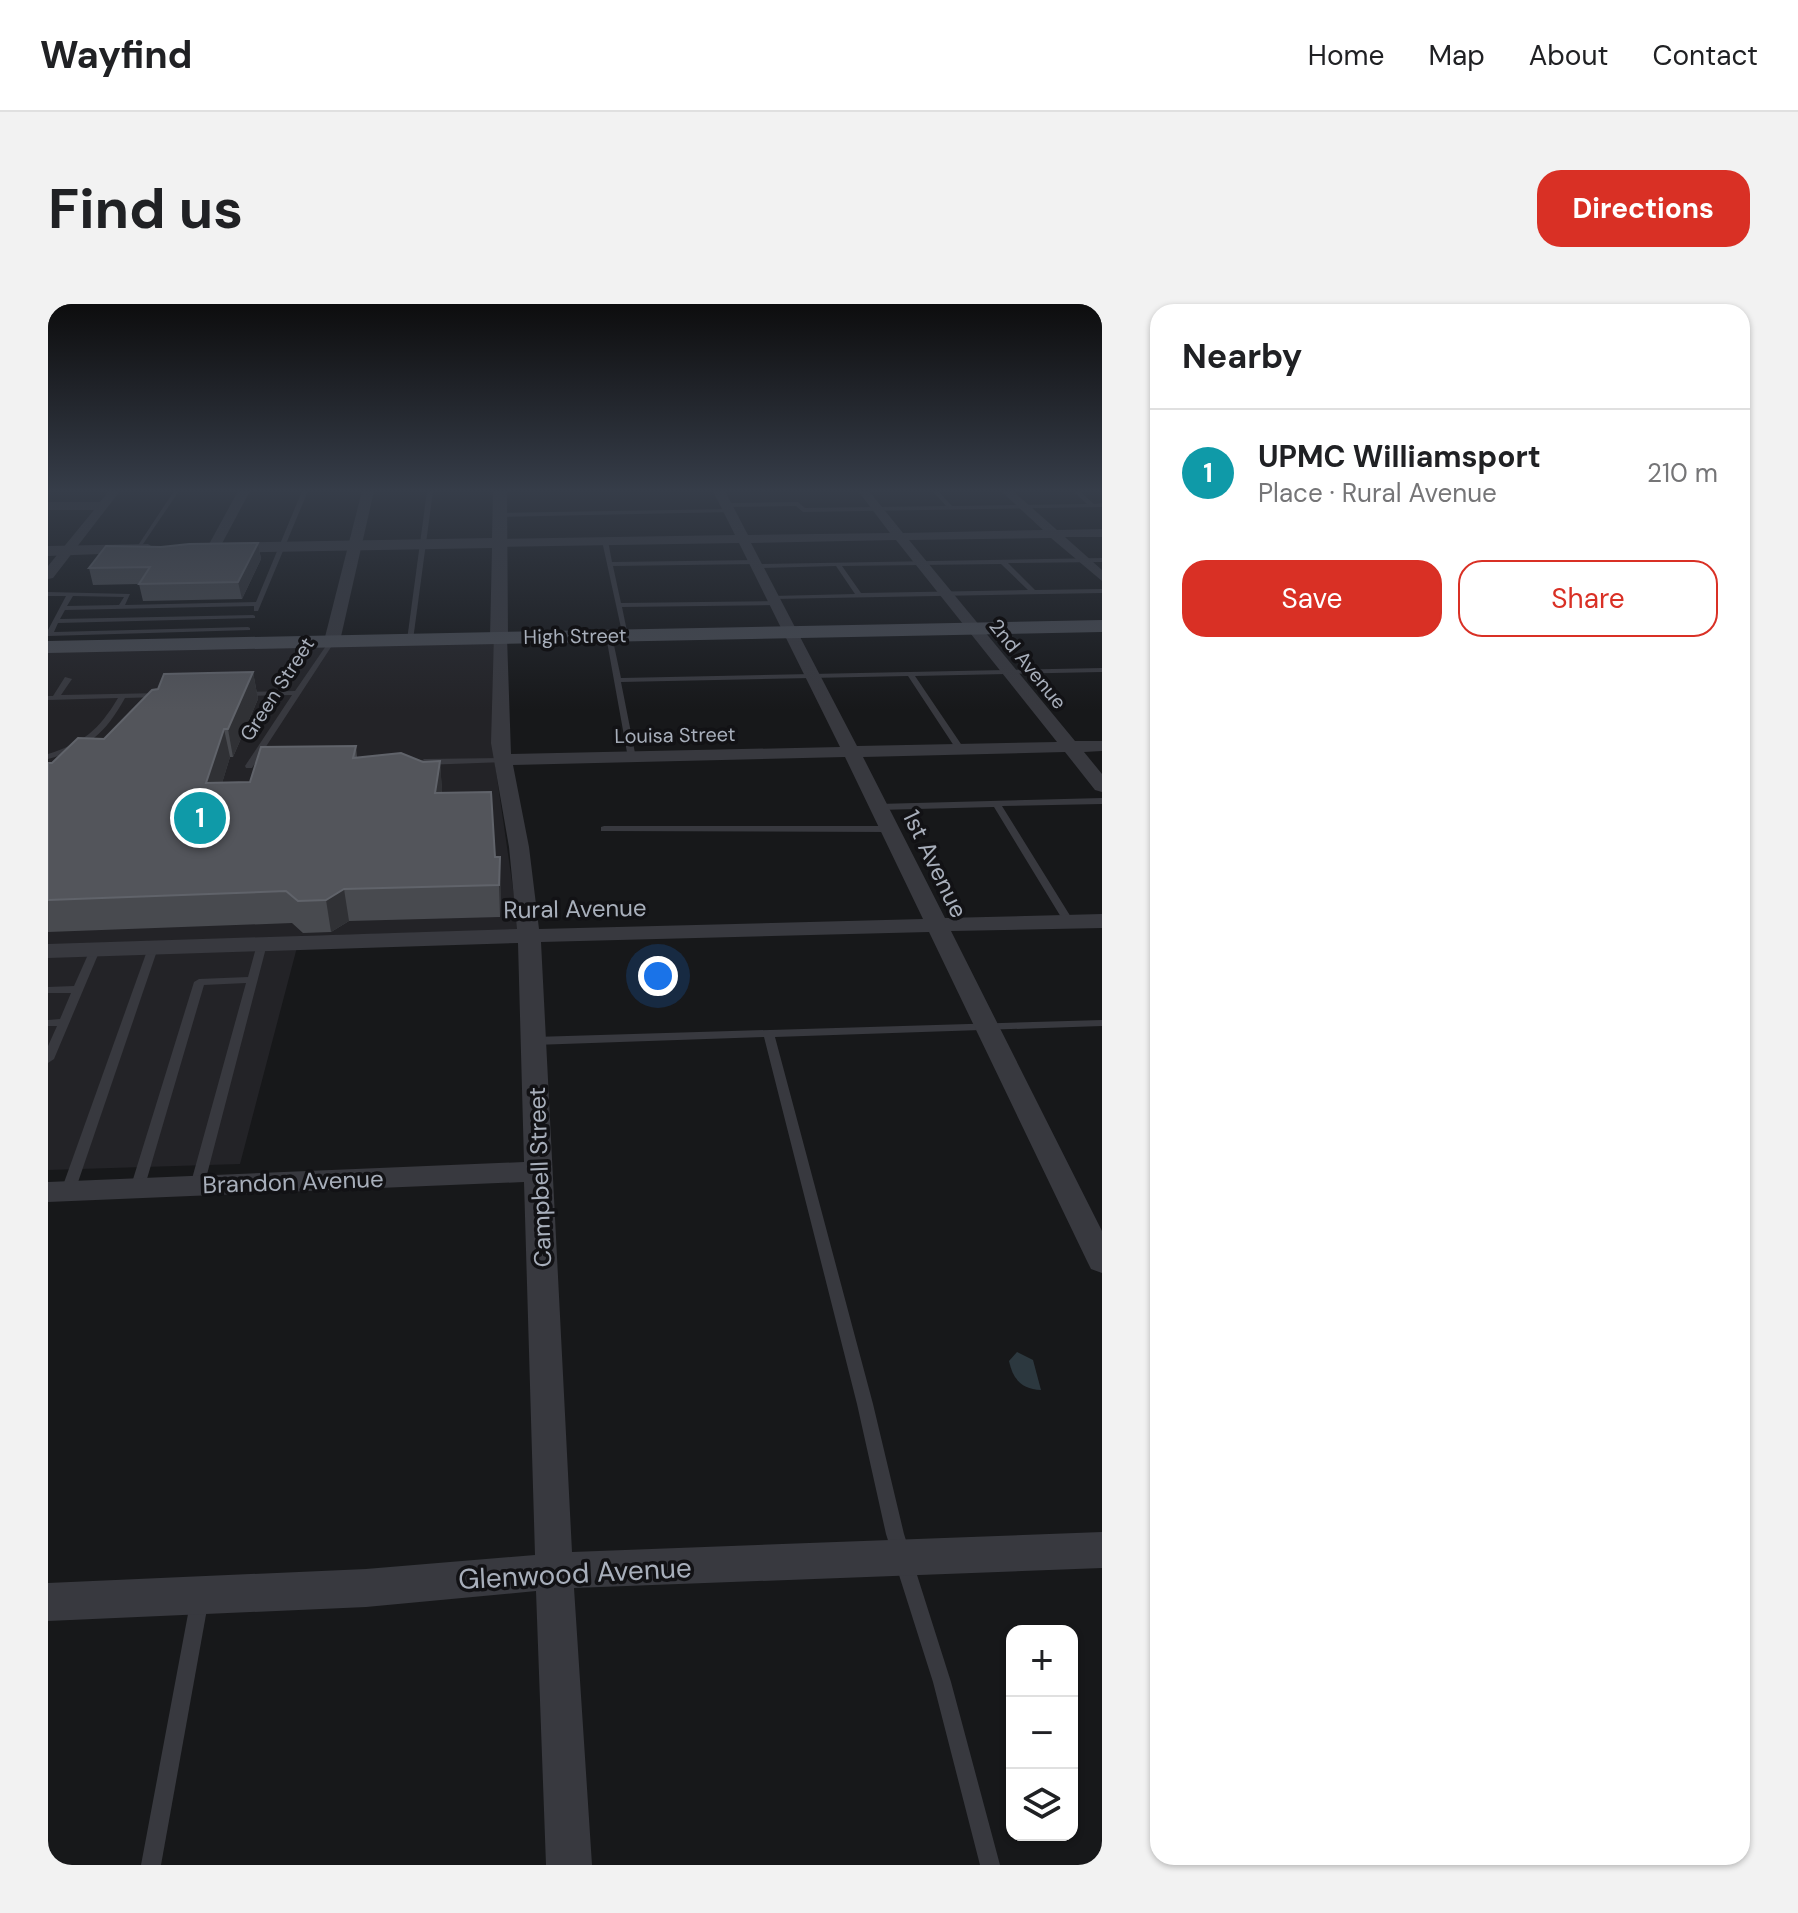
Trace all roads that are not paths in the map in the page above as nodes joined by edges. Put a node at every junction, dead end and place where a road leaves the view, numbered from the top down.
1 (274, 564) edge
2 (350, 564) edge
3 (420, 564) edge
4 (499, 564) edge
5 (609, 564) joint
6 (758, 564) junction
7 (885, 564) edge
8 (921, 564) edge
9 (1005, 564) edge
10 (838, 565) junction
11 (1102, 591) edge
12 (1033, 592) junction
13 (48, 594) edge
14 (946, 594) junction
15 (70, 595) junction
16 (860, 596) junction
17 (775, 600) junction
18 (258, 604) junction
19 (618, 605) junction
20 (121, 607) junction
21 (63, 608) junction
22 (253, 617) junction
23 (56, 621) junction
24 (1102, 626) edge
25 (973, 629) junction
26 (790, 633) junction
27 (245, 636) junction
28 (617, 636) junction
29 (499, 637) junction
30 (410, 640) junction
31 (332, 641) junction
32 (48, 647) edge
33 (1102, 670) edge
34 (1009, 673) junction
35 (910, 674) junction
36 (812, 677) junction
37 (68, 679) dead end
38 (616, 680) junction
39 (298, 693) junction
40 (227, 694) edge
41 (167, 695) edge
42 (123, 696) junction
43 (51, 698) edge
44 (1102, 746) edge
45 (1069, 747) junction
46 (961, 750) junction
47 (849, 752) junction
48 (48, 757) edge
49 (632, 758) junction
50 (502, 760) junction
51 (407, 763) edge
52 (265, 766) edge
53 (1102, 786) edge
54 (1102, 801) edge
55 (996, 803) junction
56 (878, 807) junction
57 (604, 829) dead end
58 (889, 829) junction
59 (1102, 921) edge
60 (1069, 922) junction
61 (936, 926) junction
62 (529, 935) junction
63 (262, 944) junction
64 (153, 948) junction
65 (95, 950) junction
66 (48, 951) edge
67 (252, 980) junction
68 (78, 989) junction
69 (48, 990) edge
70 (64, 1022) junction
71 (48, 1023) edge
72 (1102, 1023) edge
73 (988, 1027) junction
74 (769, 1035) junction
75 (534, 1041) junction
76 (48, 1059) edge
77 (538, 1171) junction
78 (197, 1186) junction
79 (137, 1189) junction
80 (58, 1192) edge
81 (1102, 1261) edge
82 (1102, 1550) edge
83 (902, 1558) junction
84 (554, 1571) junction
85 (201, 1595) junction
86 (48, 1602) edge
87 (151, 1865) edge
88 (569, 1865) edge
89 (990, 1865) edge

1 - 18 lane
2 - 31 street, Green Street
3 - 30 lane
4 - 29 street, Campbell Street
5 - 6 lane
5 - 19 lane
6 - 10 lane
6 - 17 street, 1st Avenue
7 - 10 lane
8 - 14 street, 2nd Avenue
9 - 12 lane
10 - 16 lane
11 - 12 lane
12 - 14 lane
13 - 15 lane
14 - 16 lane
14 - 25 street, 2nd Avenue
15 - 20 lane
15 - 21 lane
16 - 17 lane
17 - 19 lane
17 - 26 street, 1st Avenue
18 - 20 lane
18 - 22 lane
19 - 28 lane
20 - 21 lane
21 - 23 lane
22 - 23 lane
22 - 27 lane
23 - 27 lane
24 - 25 main road, High Street
25 - 26 main road, High Street
25 - 34 street, 2nd Avenue
26 - 28 main road, High Street
26 - 36 street, 1st Avenue
27 - 31 main road, High Street
27 - 32 main road, High Street
28 - 29 main road, High Street
28 - 38 lane
29 - 30 main road, High Street
29 - 50 street, Campbell Street
30 - 31 main road, High Street
31 - 39 lane, Green Street
33 - 34 lane
34 - 35 lane
34 - 45 street, 2nd Avenue
35 - 36 lane
35 - 46 lane
36 - 38 lane
36 - 47 street, 1st Avenue
37 - 43 lane
38 - 49 lane
39 - 40 lane
39 - 52 lane, Green Street
41 - 42 lane
42 - 43 lane
42 - 48 lane
44 - 45 street, Louisa Street
45 - 46 street, Louisa Street
45 - 53 street, 2nd Avenue
46 - 47 street, Louisa Street
47 - 49 street, Louisa Street
47 - 56 street, 1st Avenue
49 - 50 street, Louisa Street
50 - 51 lane, Louisa Street
50 - 62 street, Campbell Street
54 - 55 lane
55 - 56 lane
55 - 60 lane
56 - 58 street, 1st Avenue
57 - 58 lane
58 - 61 street, 1st Avenue
59 - 60 street, Rural Avenue
60 - 61 street, Rural Avenue
61 - 62 street, Rural Avenue
61 - 73 street, 1st Avenue
62 - 63 street, Rural Avenue
62 - 75 street, Campbell Street
63 - 64 street, Rural Avenue
63 - 67 lane
64 - 65 street, Rural Avenue
64 - 80 lane
65 - 66 street, Rural Avenue
65 - 68 lane
67 - 78 lane
67 - 79 lane
68 - 69 lane
68 - 70 lane
70 - 71 lane
70 - 76 lane
72 - 73 lane
73 - 74 lane
73 - 81 street, 1st Avenue
74 - 75 lane
74 - 83 lane
75 - 77 street, Campbell Street
77 - 78 street, Brandon Avenue
77 - 84 street, Campbell Street
78 - 79 street, Brandon Avenue
79 - 80 street, Brandon Avenue
82 - 83 street, Glenwood Avenue
83 - 84 street, Glenwood Avenue
83 - 89 lane
84 - 85 street, Glenwood Avenue
84 - 88 street, Campbell Street
85 - 86 street, Glenwood Avenue
85 - 87 lane

